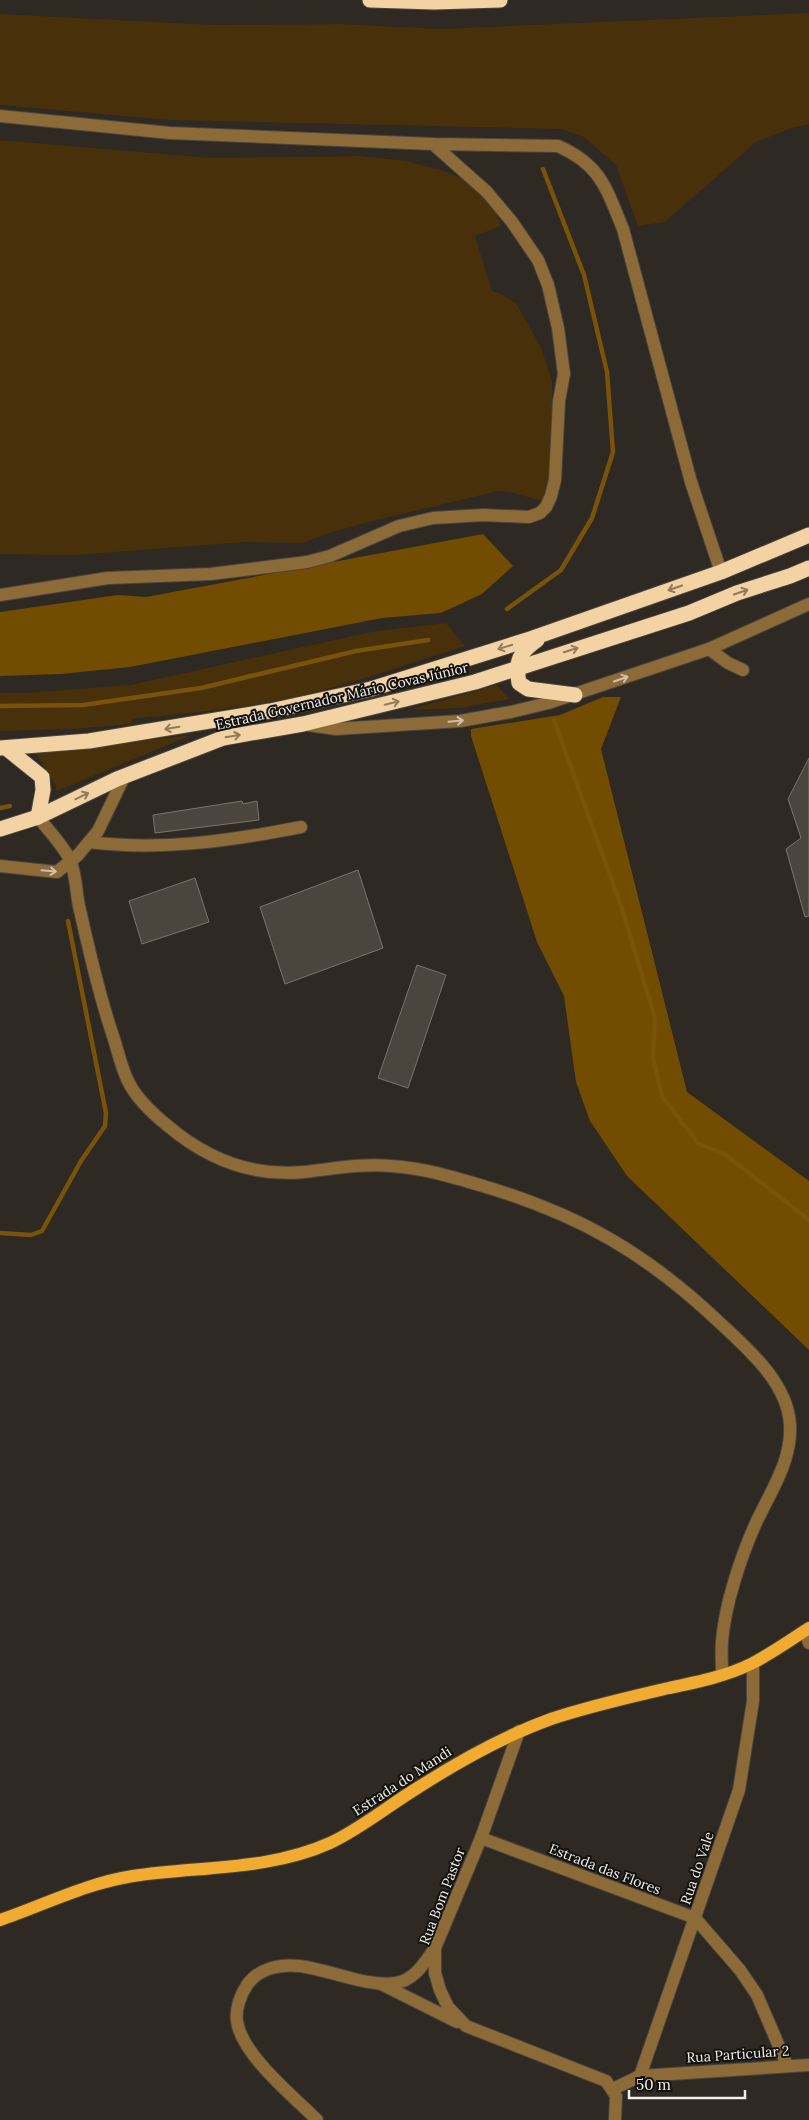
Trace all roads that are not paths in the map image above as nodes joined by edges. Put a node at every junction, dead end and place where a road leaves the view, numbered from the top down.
1 (370, 0) edge
2 (500, 0) edge
3 (0, 116) edge
4 (433, 144) junction
5 (809, 535) edge
6 (809, 568) edge
7 (721, 572) junction
8 (0, 595) edge
9 (809, 604) edge
10 (548, 632) junction
11 (709, 649) junction
12 (516, 668) junction
13 (743, 670) dead end
14 (575, 694) junction
15 (303, 724) junction
16 (3, 748) edge
17 (126, 775) junction
18 (38, 817) junction
19 (300, 826) dead end
20 (0, 829) edge
21 (89, 842) junction
22 (71, 861) junction
23 (0, 866) edge
24 (808, 1634) edge
25 (753, 1663) junction
26 (722, 1675) junction
27 (519, 1731) junction
28 (481, 1838) junction
29 (695, 1918) junction
30 (0, 1920) edge
31 (435, 1948) junction
32 (379, 1983) junction
33 (466, 2026) junction
34 (787, 2065) junction
35 (809, 2065) edge
36 (640, 2076) junction
37 (613, 2089) junction
38 (317, 2120) edge
39 (616, 2120) edge

1 - 2 highway
3 - 4 street
4 - 7 street
4 - 8 street
5 - 7 highway, Estrada Governador Mário Covas Júnior
12 -> 6 highway, Estrada Governador Mário Covas Júnior
7 -> 10 highway, Estrada Governador Mário Covas Júnior
9 - 11 street
10 - 12 highway
10 -> 16 highway, Estrada Governador Mário Covas Júnior
11 - 13 street
14 -> 11 street
12 - 14 highway
15 -> 12 highway, Estrada Governador Mário Covas Júnior
15 -> 14 street
17 -> 15 highway, Estrada Governador Mário Covas Júnior
16 - 18 highway
18 -> 17 highway, Estrada Governador Mário Covas Júnior
17 - 21 street
18 - 20 highway, Estrada Governador Mário Covas Júnior
18 - 22 street
19 - 21 street
21 - 22 street
23 -> 22 street
22 - 26 street
24 - 25 main road, Estrada do Mandi
25 - 26 main road, Estrada do Mandi
25 - 29 street, Rua do Vale
26 - 27 main road, Estrada do Mandi
27 - 28 street, Rua Bom Pastor
27 - 30 main road, Estrada do Mandi
28 - 29 street, Estrada das Flores
28 - 31 street, Rua Bom Pastor
29 - 34 street, Estrada das Flores
29 - 36 street, Rua do Vale
31 - 32 street
31 - 33 street, Rua Bom Pastor
32 - 33 street
32 - 38 street
33 - 37 street, Rua Bom Pastor
34 - 35 street, Rua Particular 2
34 - 36 street, Rua Particular 2
36 - 37 street
37 - 39 street

